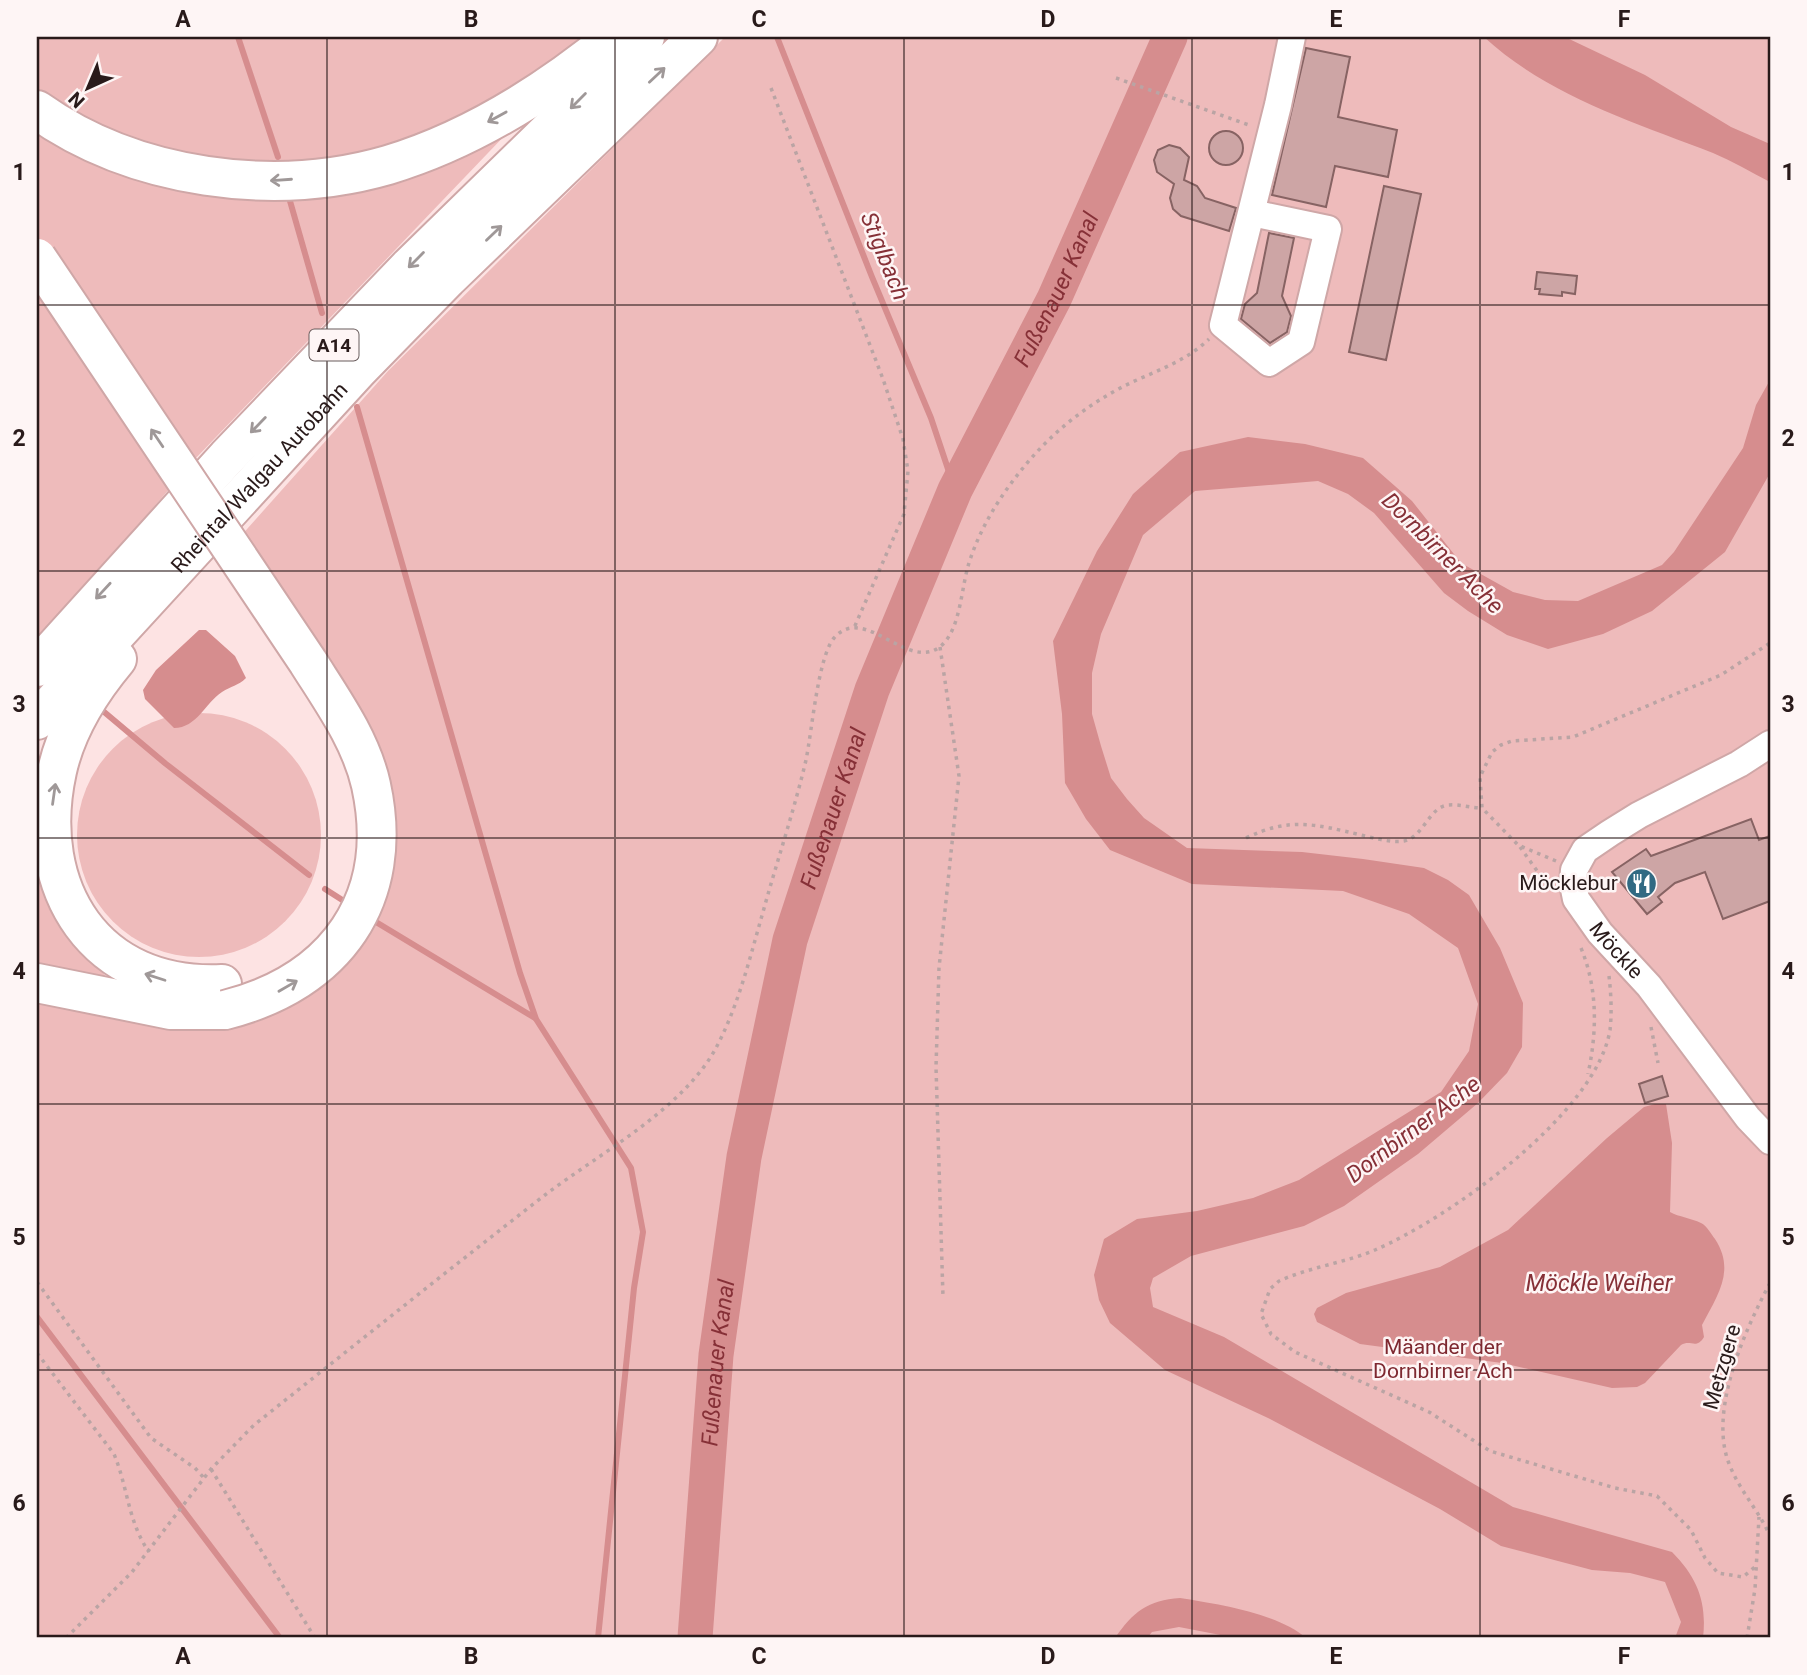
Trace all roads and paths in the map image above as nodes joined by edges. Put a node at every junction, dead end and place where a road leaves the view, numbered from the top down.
1 (614, 37) edge
2 (645, 37) edge
3 (698, 37) edge
4 (1292, 37) edge
5 (1116, 78) dead end
6 (771, 88) dead end
7 (37, 110) edge
8 (1271, 133) junction
9 (1252, 213) junction
10 (37, 258) edge
11 (37, 305) edge
12 (1223, 325) junction
13 (253, 483) junction
14 (854, 628) junction
15 (1770, 643) edge
16 (940, 647) junction
17 (37, 667) edge
18 (37, 720) edge
19 (1770, 744) edge
20 (1482, 808) junction
21 (1246, 838) dead end
22 (1518, 845) junction
23 (1574, 870) junction
24 (1556, 899) dead end
25 (1589, 937) junction
26 (37, 983) edge
27 (223, 997) junction
28 (1648, 1015) dead end
29 (1658, 1063) dead end
30 (1587, 1080) junction
31 (1770, 1141) edge
32 (37, 1282) edge
33 (1770, 1283) edge
34 (943, 1297) dead end
35 (37, 1353) edge
36 (211, 1469) junction
37 (204, 1478) junction
38 (1760, 1514) junction
39 (1770, 1535) edge
40 (149, 1552) junction
41 (1756, 1566) junction
42 (1770, 1631) edge
43 (66, 1638) edge
44 (315, 1638) edge
45 (1747, 1638) edge
46 (1769, 1638) edge

1 -> 7 highway
2 -> 17 highway, Rheintal/Walgau Autobahn / A14
13 -> 3 highway, Rheintal/Walgau Autobahn / A14
4 - 8 street
5 - 8 path
6 - 14 path
8 - 9 street
9 - 12 street
9 - 12 street
27 -> 10 highway, bridge
11 - 27 highway
12 - 16 path
13 - 18 highway, Rheintal/Walgau Autobahn / A14
27 -> 13 highway
14 - 16 path
14 - 36 path
15 - 20 path
16 - 34 path
19 - 23 street
20 - 21 path
20 - 22 path
22 - 23 path
22 - 24 path
23 - 25 street, Möckle
25 - 30 path
25 - 30 path
25 - 31 street, Möckle
26 - 27 highway
28 - 29 path
30 - 41 path
32 - 37 path
33 - 38 path, Metzgere
35 - 40 path
36 - 37 path
36 - 44 path
37 - 40 path
38 - 39 path, Metzgere
38 - 41 path
40 - 43 path
41 - 45 path
42 - 46 path

